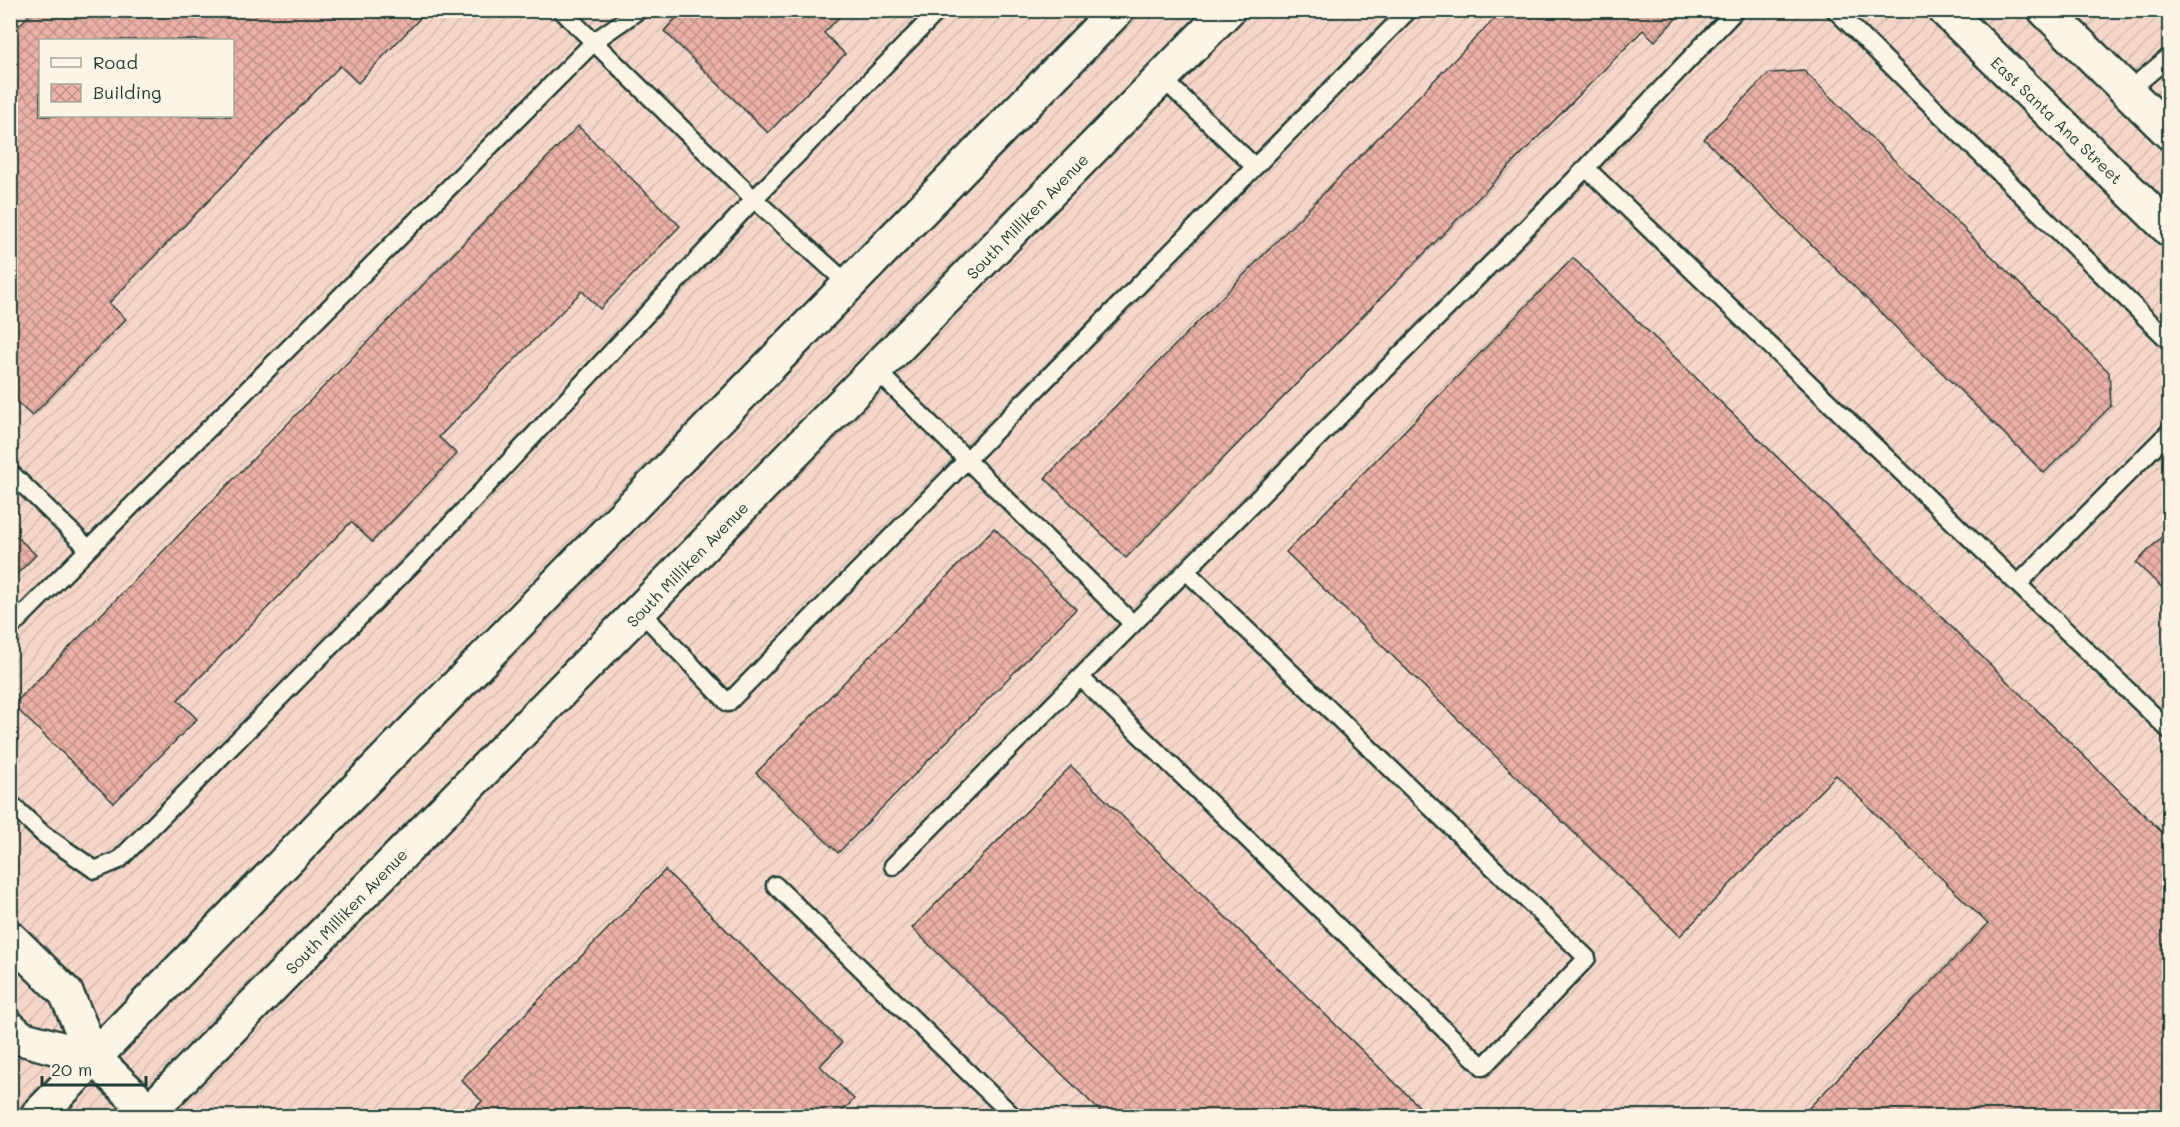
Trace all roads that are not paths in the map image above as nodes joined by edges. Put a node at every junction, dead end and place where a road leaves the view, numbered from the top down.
1 (561, 10) edge
2 (639, 10) edge
3 (939, 10) edge
4 (1117, 10) edge
5 (1228, 10) edge
6 (1410, 10) edge
7 (1736, 10) edge
8 (1835, 10) edge
9 (1945, 10) edge
10 (2045, 10) edge
11 (593, 44) junction
12 (2169, 56) edge
13 (1162, 78) junction
14 (2127, 92) junction
15 (2169, 133) edge
16 (1255, 166) junction
17 (1587, 168) junction
18 (753, 199) junction
19 (2169, 230) edge
20 (849, 285) junction
21 (2169, 342) edge
22 (876, 370) junction
23 (2169, 431) edge
24 (967, 460) junction
25 (10, 472) edge
26 (89, 549) junction
27 (1186, 571) junction
28 (2018, 584) junction
29 (640, 611) junction
30 (1133, 624) junction
31 (10, 628) edge
32 (1080, 677) junction
33 (2169, 731) edge
34 (10, 803) edge
35 (893, 867) dead end
36 (775, 885) dead end
37 (10, 938) edge
38 (10, 1028) edge
39 (93, 1058) junction
40 (149, 1115) edge
41 (37, 1116) edge
42 (1013, 1116) edge

1 - 11 lane
2 - 11 lane
3 - 18 lane
4 - 20 main road
5 - 13 main road, South Milliken Avenue
6 - 16 lane
7 - 17 lane
8 - 21 lane
9 - 19 main road, East Santa Ana Street
10 - 14 main road
11 - 18 lane
11 - 26 lane
12 - 14 lane
13 - 16 lane
13 - 22 main road, South Milliken Avenue
14 - 15 main road
16 - 24 lane
17 - 27 lane
17 - 28 lane
18 - 20 lane
18 - 34 lane
20 - 39 main road
22 - 24 lane
22 - 29 main road, South Milliken Avenue
23 - 28 lane
24 - 29 lane
24 - 30 lane
25 - 26 lane
26 - 31 lane
27 - 30 lane
27 - 32 lane
28 - 33 lane
29 - 40 main road, South Milliken Avenue
30 - 32 lane
32 - 35 lane
36 - 42 lane
37 - 39 main road
38 - 39 main road
39 - 40 main road
39 - 41 main road

